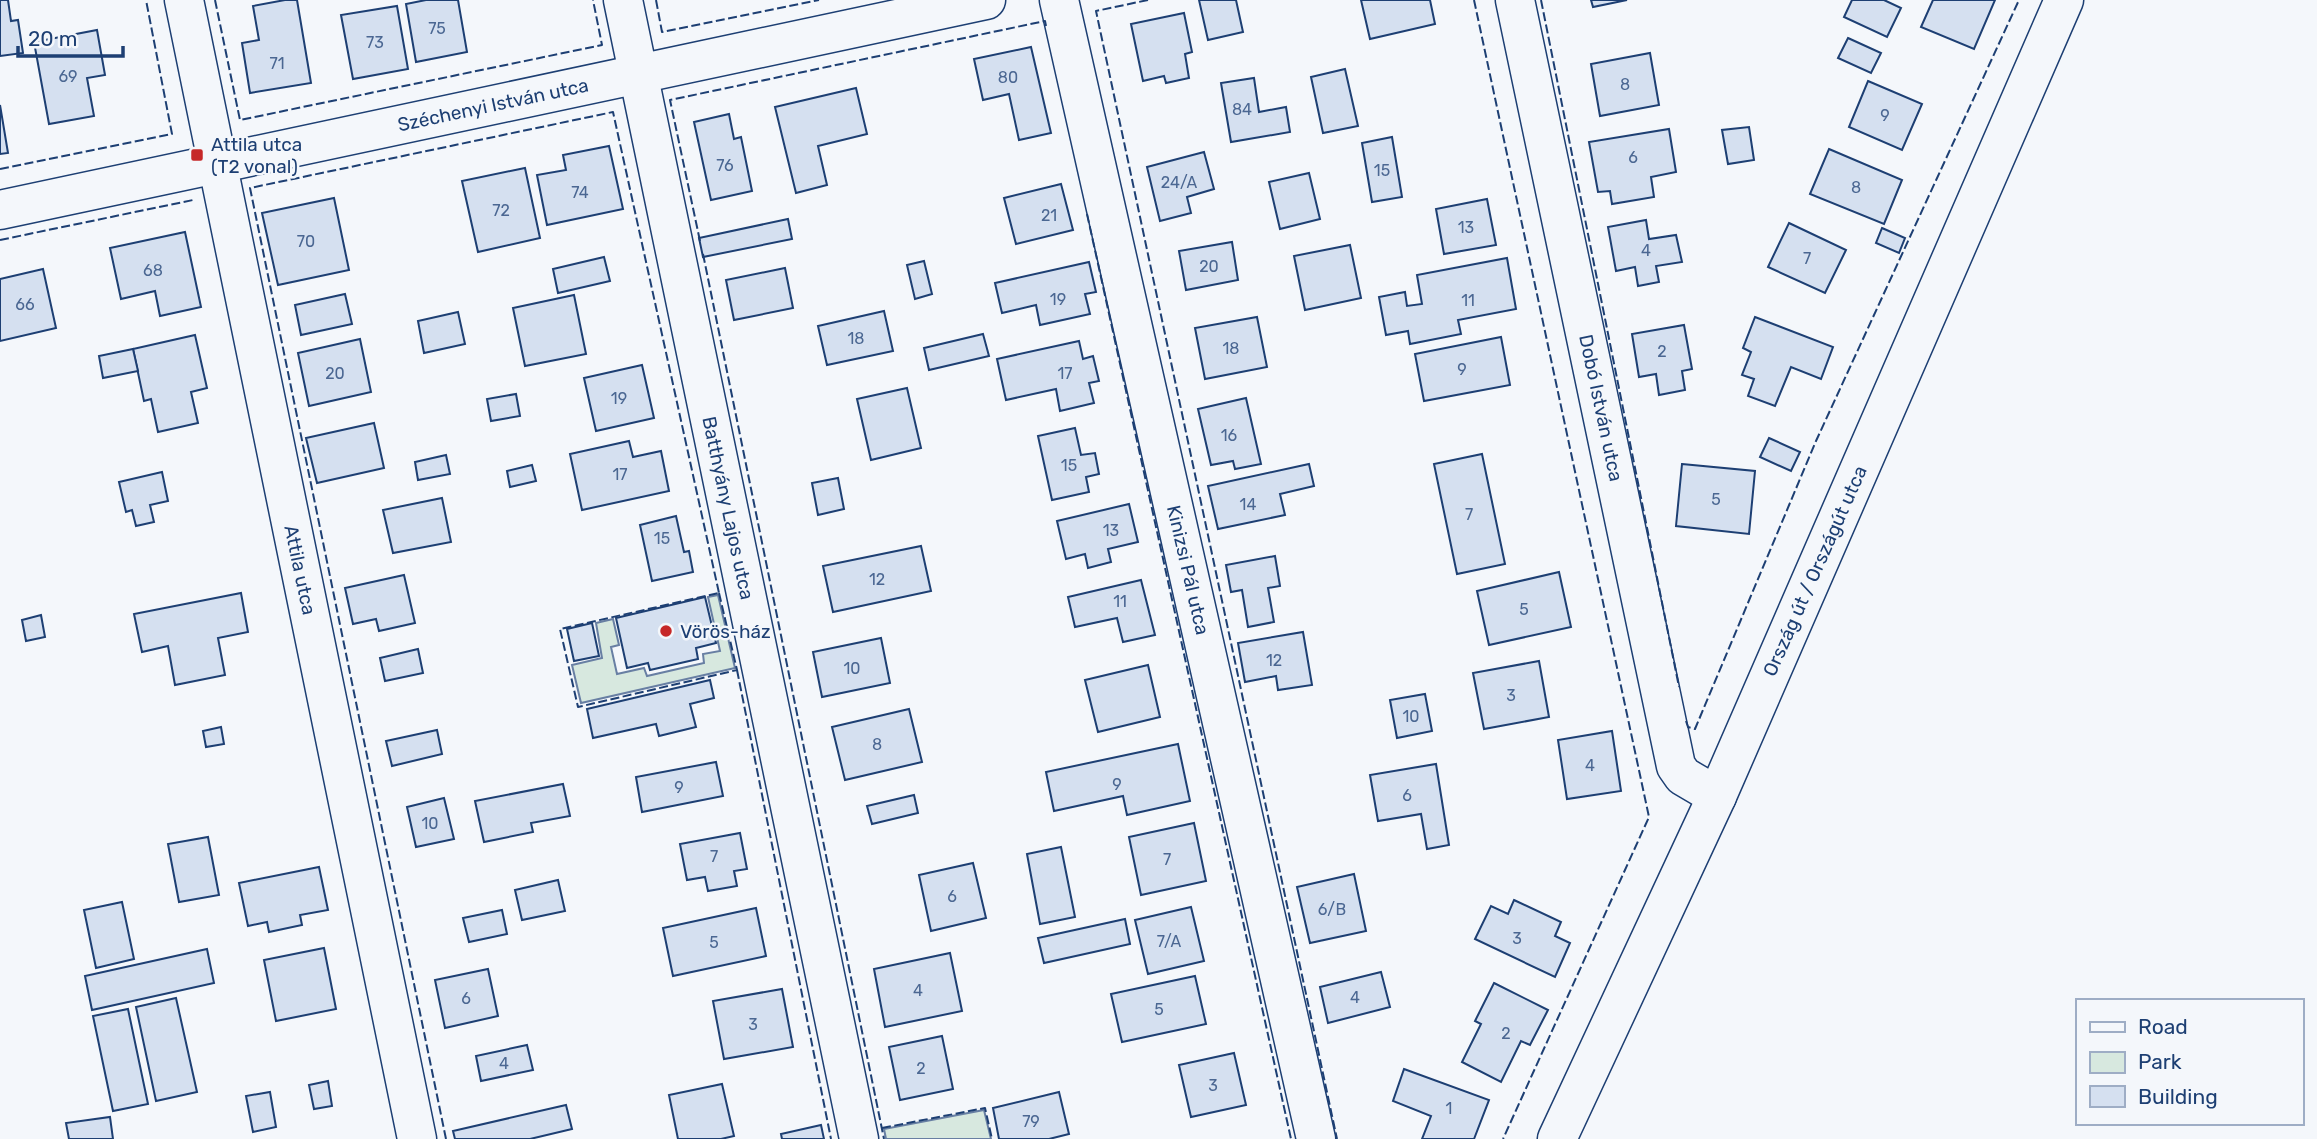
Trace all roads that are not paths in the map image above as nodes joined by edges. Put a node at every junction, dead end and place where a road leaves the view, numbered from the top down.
1 (184, 0) edge
2 (623, 0) edge
3 (986, 0) edge
4 (1059, 0) edge
5 (1515, 0) edge
6 (2064, 0) edge
7 (638, 75) junction
8 (217, 164) junction
9 (0, 209) edge
10 (1717, 796) junction
11 (417, 1139) edge
12 (859, 1139) edge
13 (1316, 1139) edge
14 (1557, 1139) edge

1 - 8 street, Attila utca
2 - 7 street, Batthyány Lajos utca
3 - 7 street, Széchenyi István utca
4 - 13 street, Kinizsi Pál utca
5 - 10 street, Dobó István utca
6 - 10 street, Ország út / Országút utca
7 - 8 street, Széchenyi István utca
7 - 12 street, Batthyány Lajos utca
8 - 9 street, Széchenyi István utca
8 - 11 street, Attila utca
10 - 14 street, Ország út / Országút utca

